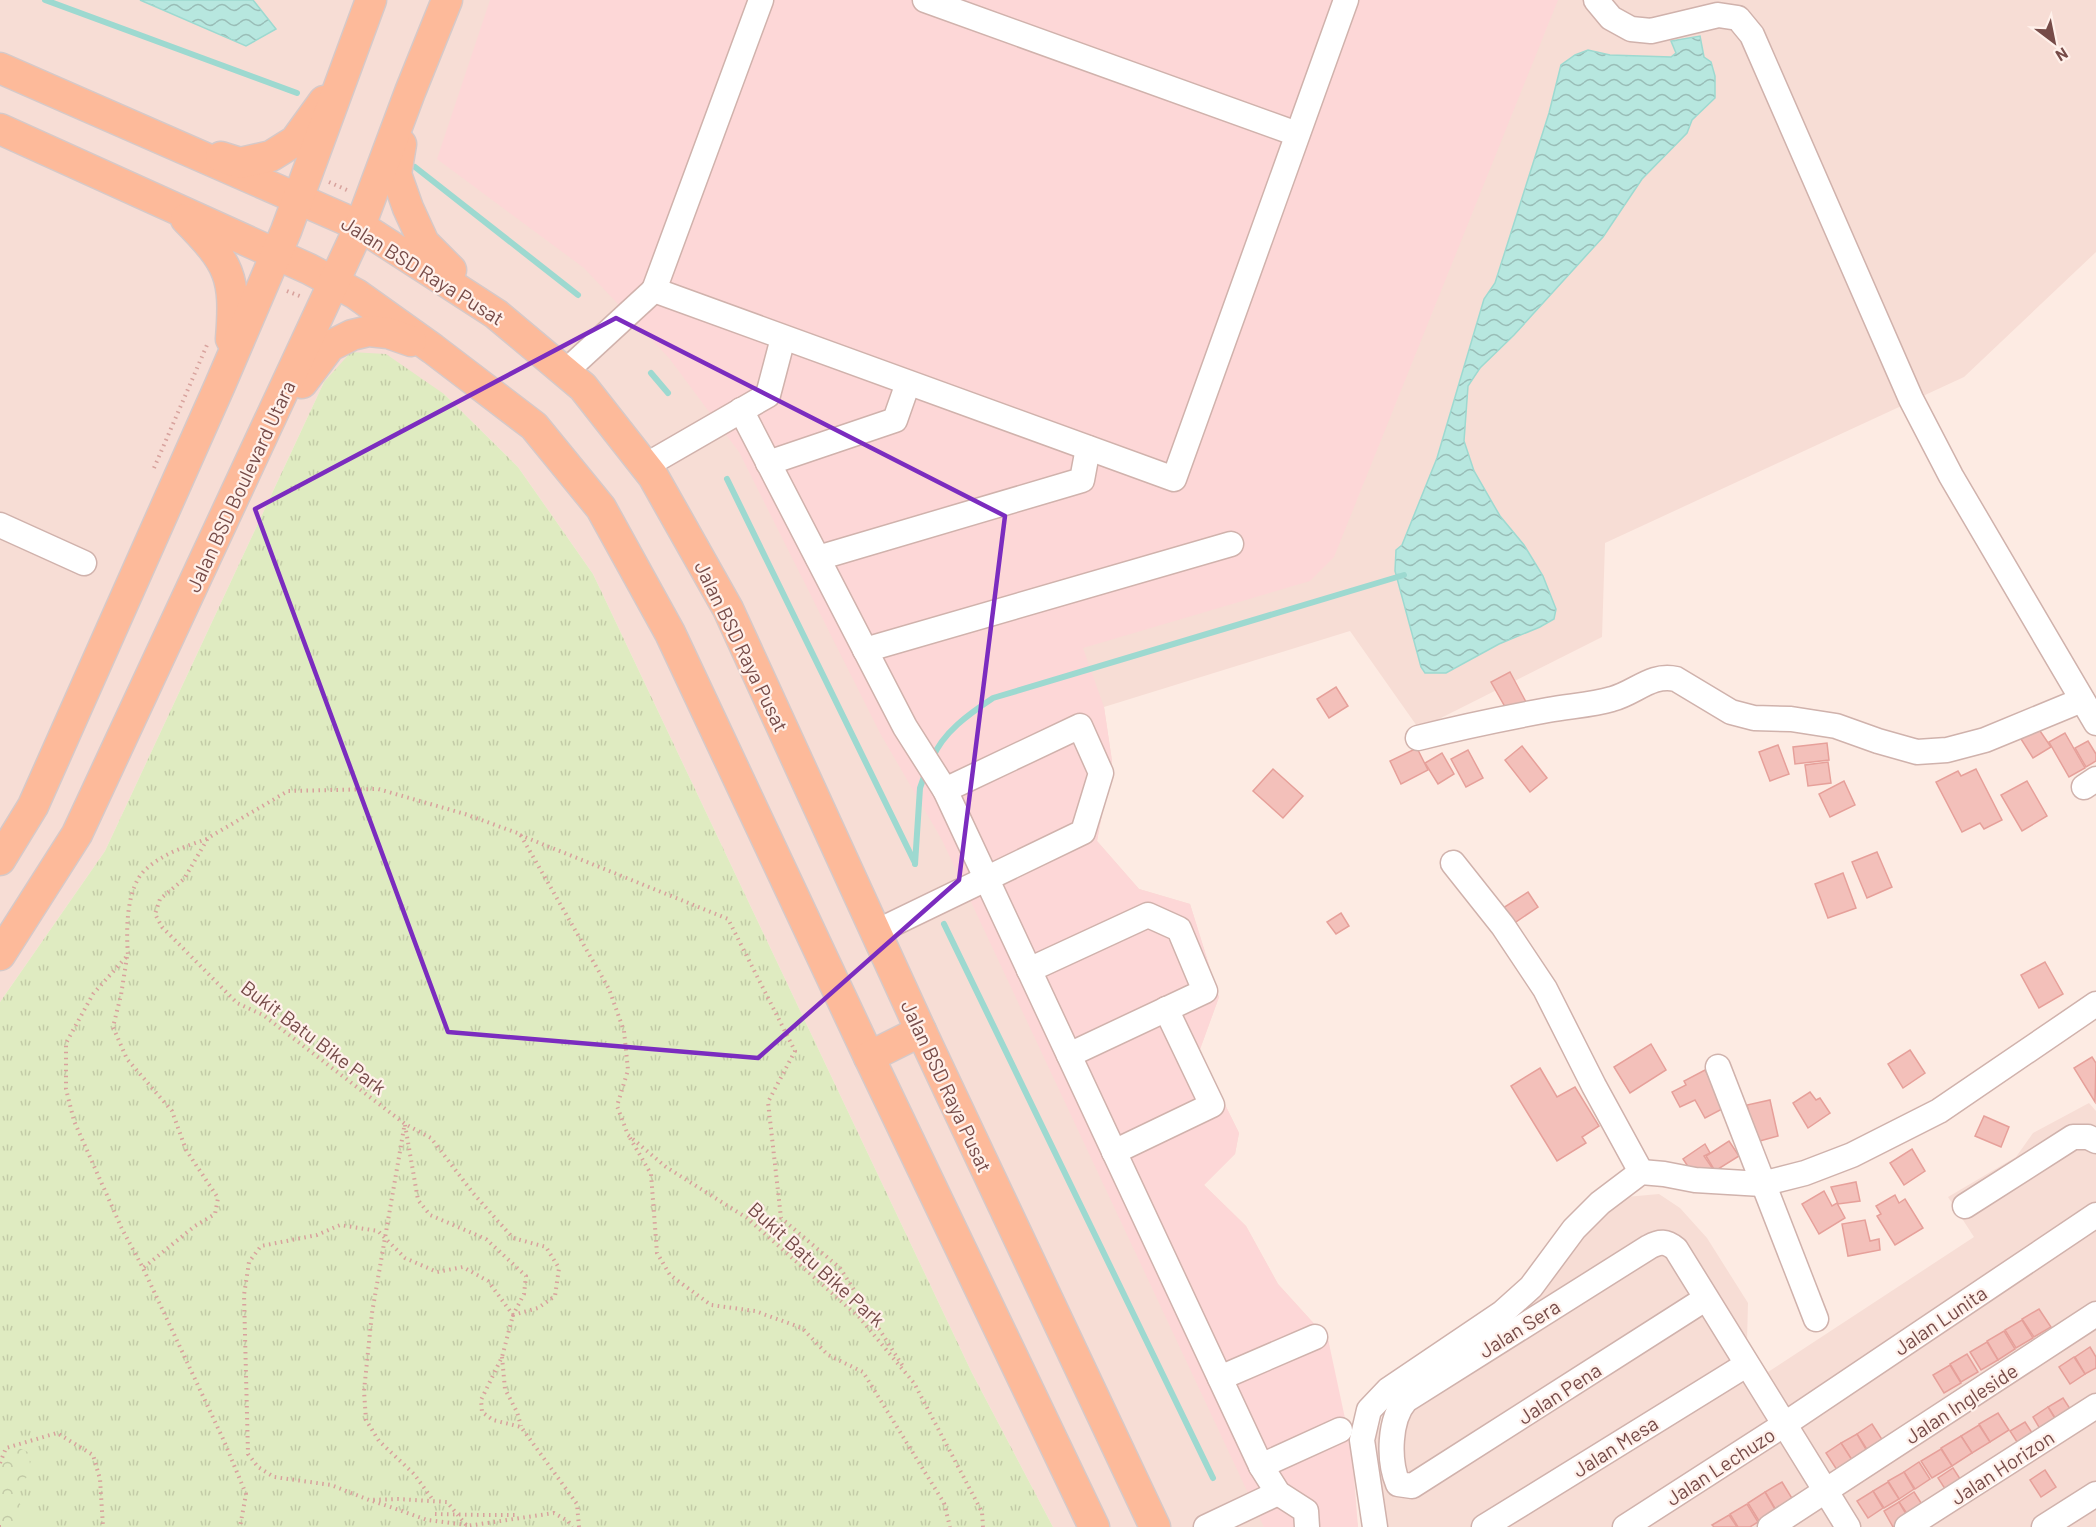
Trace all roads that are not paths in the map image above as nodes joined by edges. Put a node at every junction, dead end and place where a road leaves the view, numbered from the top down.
1 (371, 0) edge
2 (447, 0) edge
3 (761, 0) edge
4 (1346, 0) edge
5 (1596, 0) edge
6 (931, 1) edge
7 (0, 68) edge
8 (345, 71) junction
9 (410, 92) junction
10 (0, 129) edge
11 (1297, 134) junction
12 (155, 136) junction
13 (299, 199) junction
14 (177, 209) junction
15 (360, 226) junction
16 (270, 267) junction
17 (654, 290) junction
18 (329, 294) junction
19 (496, 314) junction
20 (783, 338) junction
21 (433, 349) junction
22 (230, 363) junction
23 (565, 372) junction
24 (908, 383) junction
25 (741, 411) junction
26 (270, 420) junction
27 (1088, 448) junction
28 (768, 463) junction
29 (645, 466) junction
30 (0, 525) edge
31 (1231, 544) dead end
32 (818, 558) junction
33 (84, 563) dead end
34 (865, 650) junction
35 (2082, 700) junction
36 (2096, 723) edge
37 (1418, 738) dead end
38 (941, 784) junction
39 (0, 860) edge
40 (1453, 862) dead end
41 (986, 878) junction
42 (876, 932) junction
43 (0, 955) edge
44 (1029, 970) junction
45 (2095, 1007) edge
46 (1166, 1009) junction
47 (921, 1031) junction
48 (1069, 1055) junction
49 (869, 1057) junction
50 (1718, 1067) dead end
51 (2096, 1141) edge
52 (1114, 1152) junction
53 (1641, 1172) junction
54 (1762, 1184) junction
55 (1965, 1206) dead end
56 (2096, 1215) edge
57 (1705, 1299) junction
58 (2096, 1314) edge
59 (1816, 1319) dead end
60 (1315, 1337) dead end
61 (1746, 1365) junction
62 (1220, 1378) junction
63 (2096, 1406) edge
64 (1785, 1424) junction
65 (1340, 1430) dead end
66 (1261, 1466) junction
67 (1412, 1486) joint
68 (1826, 1492) junction
69 (1278, 1493) junction
70 (2096, 1494) edge
71 (1094, 1527) edge
72 (1155, 1527) edge
73 (1206, 1527) edge
74 (1307, 1527) edge
75 (1375, 1527) edge
76 (1484, 1527) edge
77 (1624, 1527) edge
78 (1770, 1527) edge
79 (1848, 1527) edge
80 (1907, 1527) edge
81 (2044, 1527) edge

1 - 8 main road
2 - 9 main road, Jalan BSD Boulevard Utara
3 - 17 street
4 - 11 street
5 - 35 street
6 - 11 street
7 - 12 main road, Jalan BSD Raya Pusat
8 - 12 main road
8 - 13 main road
9 - 15 main road, Jalan BSD Boulevard Utara
9 - 19 main road
10 - 14 main road
11 - 27 street
12 - 13 main road, Jalan BSD Raya Pusat
13 - 15 main road, Jalan BSD Raya Pusat
13 - 16 main road
14 - 16 main road
14 - 22 main road
15 - 18 main road, Jalan BSD Boulevard Utara
15 - 19 main road, Jalan BSD Raya Pusat
16 - 18 main road
16 - 22 main road
17 - 20 street
17 - 23 street
18 - 21 main road
18 - 26 main road, Jalan BSD Boulevard Utara
19 - 23 main road, Jalan BSD Raya Pusat
20 - 24 street
20 - 25 street
21 - 26 main road
21 - 49 main road
22 - 39 main road
23 - 29 main road, Jalan BSD Raya Pusat
24 - 27 street
24 - 28 street
25 - 28 street
25 - 29 street
26 - 43 main road, Jalan BSD Boulevard Utara
27 - 32 street
28 - 32 street
29 - 42 main road, Jalan BSD Raya Pusat
30 - 33 street
31 - 34 street
32 - 34 street
34 - 38 street
35 - 36 street
35 - 37 street
38 - 41 street
38 - 41 street
40 - 53 street
41 - 42 street
41 - 44 street
42 - 47 main road, Jalan BSD Raya Pusat
44 - 46 street
44 - 48 street
45 - 54 street
46 - 48 street
46 - 52 street
47 - 49 main road
47 - 72 main road, Jalan BSD Raya Pusat
48 - 52 street
49 - 71 main road
50 - 54 street
51 - 55 street
52 - 62 street
53 - 54 street
53 - 75 street
54 - 59 street
56 - 64 street, Jalan Lunita
57 - 61 street
57 - 67 street, Jalan Pena
57 - 67 street, Jalan Sera
58 - 68 street, Jalan Ingleside
60 - 62 street
61 - 64 street
61 - 76 street, Jalan Mesa
62 - 66 street
63 - 80 street, Jalan Horizon
64 - 68 street
64 - 77 street, Jalan Lechuzo
65 - 66 street
66 - 69 street
68 - 78 street, Jalan Ingleside
68 - 79 street
69 - 73 street
69 - 74 street
70 - 81 street

